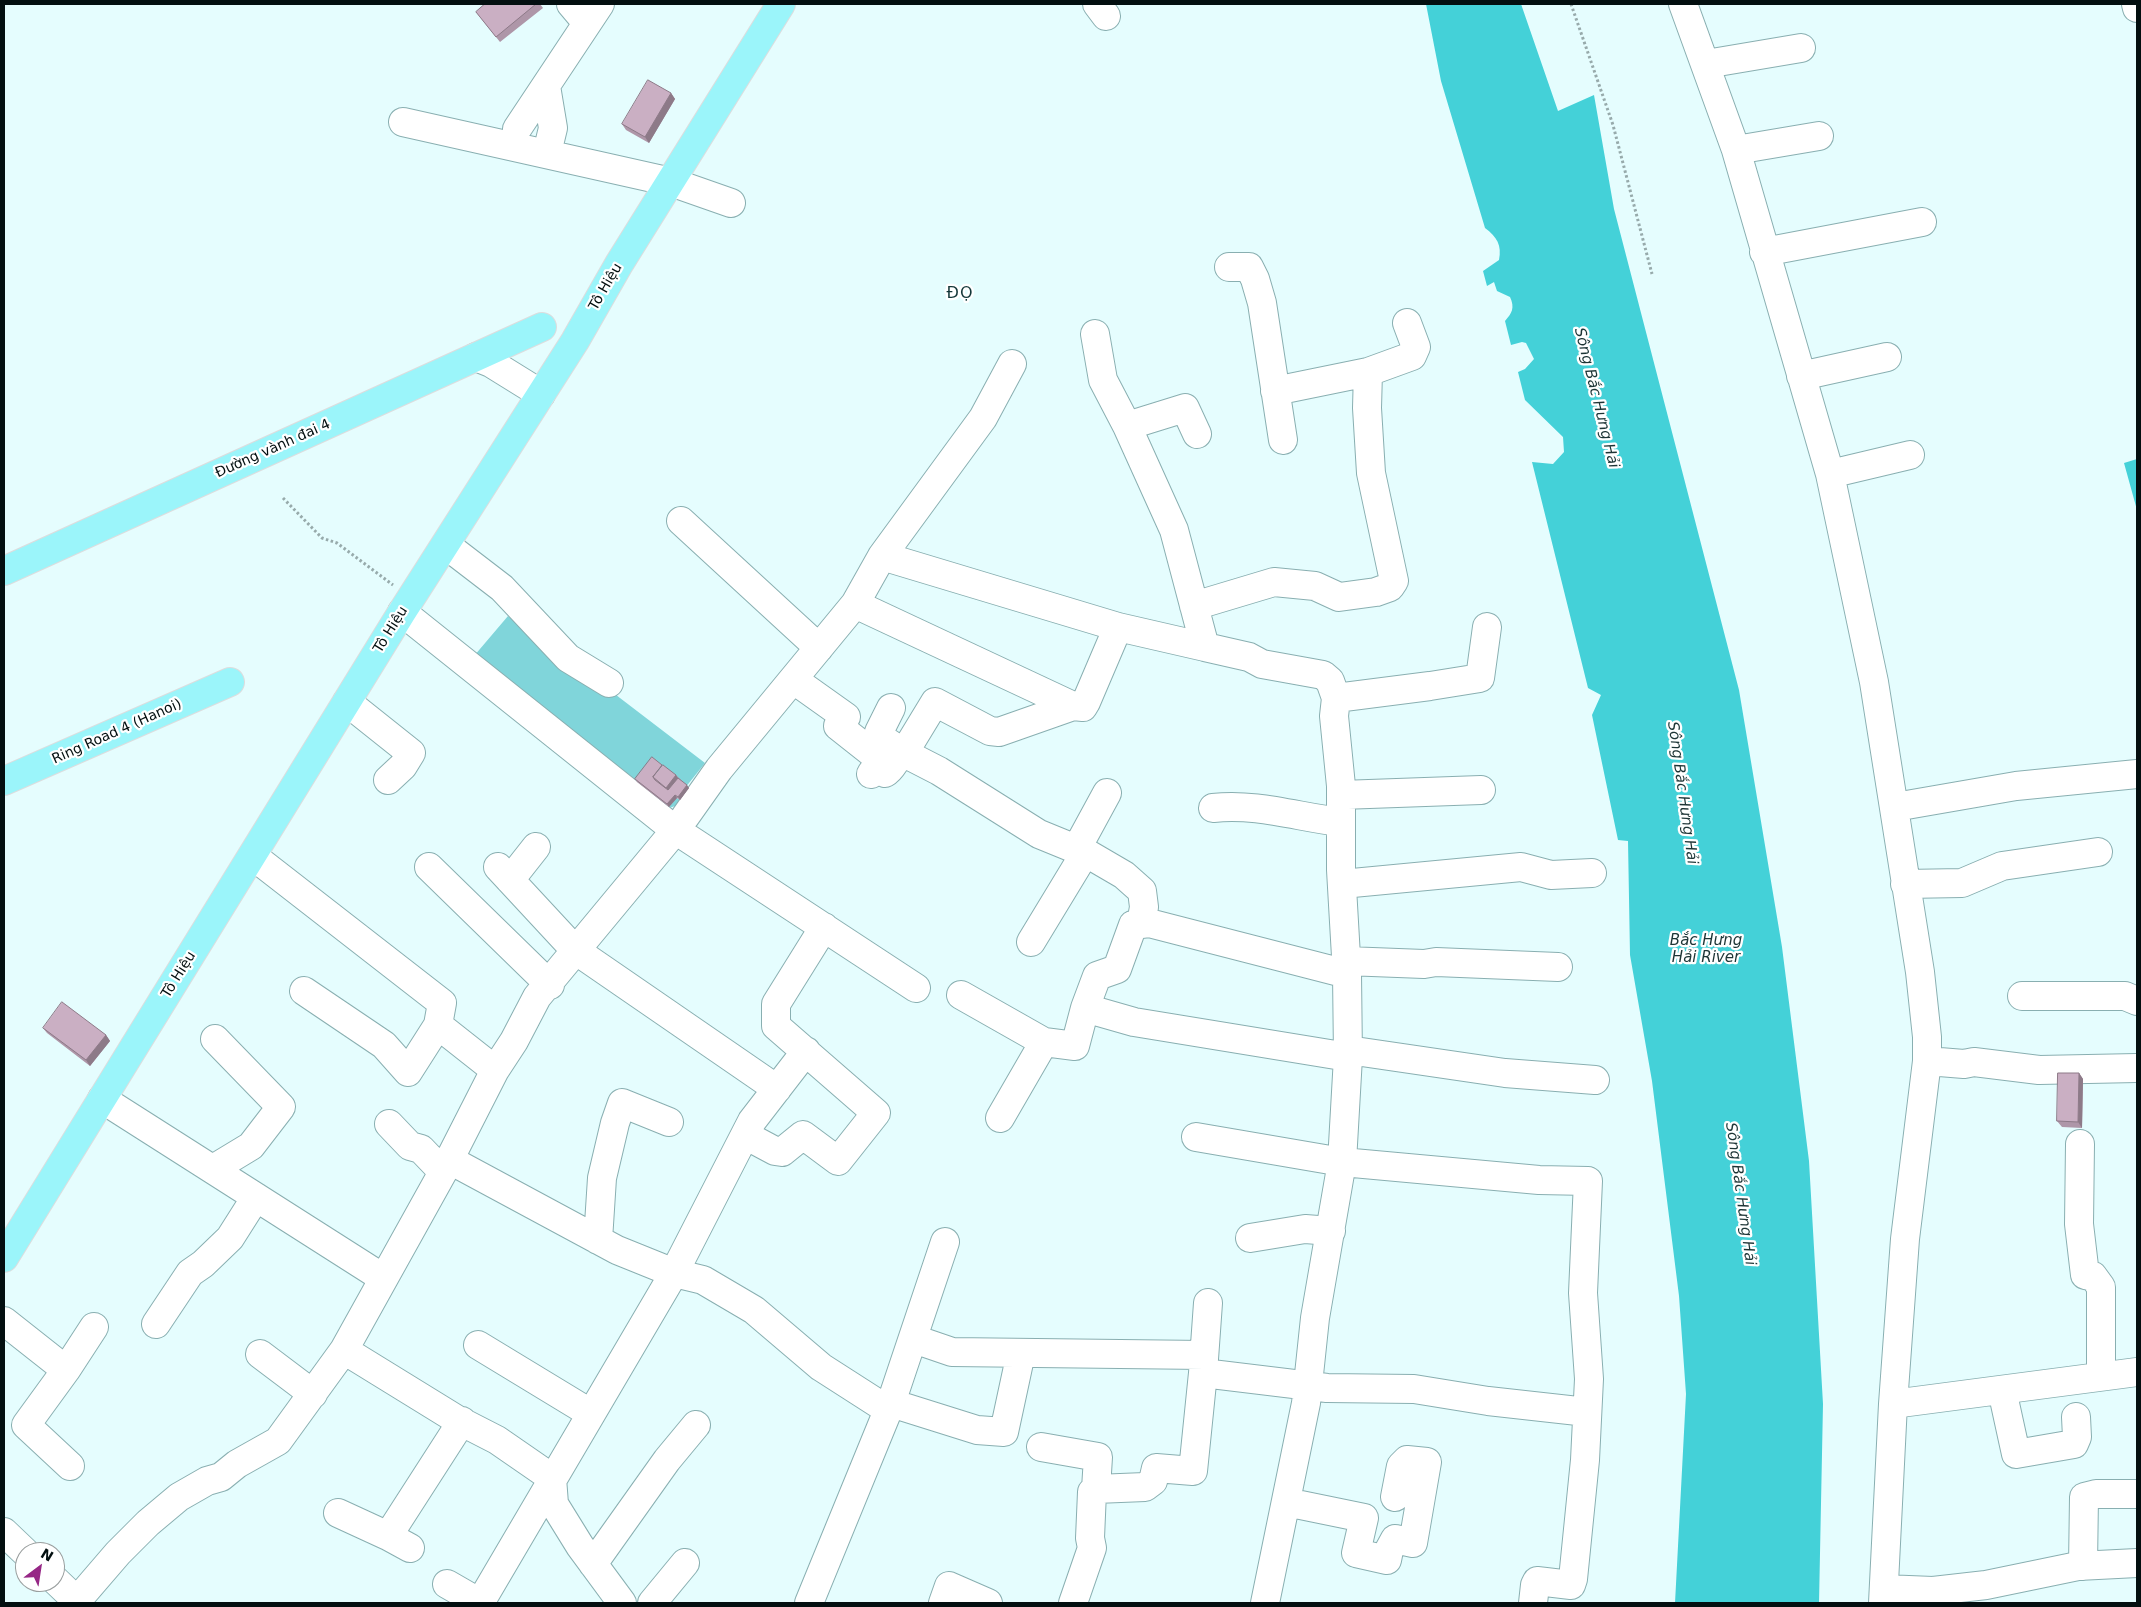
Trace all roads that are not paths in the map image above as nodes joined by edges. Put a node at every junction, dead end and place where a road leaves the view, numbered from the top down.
1 (781, 4) edge
2 (1683, 4) edge
3 (2136, 4) edge
4 (2137, 8) edge
5 (586, 10) edge
6 (1801, 48) dead end
7 (1706, 64) junction
8 (546, 86) junction
9 (403, 122) dead end
10 (518, 129) dead end
11 (1819, 136) dead end
12 (1736, 150) junction
13 (547, 153) junction
14 (671, 182) junction
15 (731, 203) dead end
16 (1922, 222) dead end
17 (1764, 252) junction
18 (1229, 267) dead end
19 (1407, 323) dead end
20 (542, 327) dead end
21 (1095, 334) dead end
22 (476, 357) junction
23 (1888, 357) dead end
24 (1012, 364) dead end
25 (1368, 372) junction
26 (1801, 376) junction
27 (1275, 390) junction
28 (541, 394) junction
29 (1128, 426) junction
30 (1197, 434) dead end
31 (1283, 440) dead end
32 (1910, 455) dead end
33 (1830, 474) junction
34 (681, 521) dead end
35 (446, 545) junction
36 (885, 566) junction
37 (4, 571) edge
38 (855, 604) junction
39 (406, 605) junction
40 (1194, 606) junction
41 (1118, 627) junction
42 (1487, 627) dead end
43 (1205, 647) junction
44 (819, 648) junction
45 (794, 680) junction
46 (230, 682) dead end
47 (610, 683) dead end
48 (1336, 698) junction
49 (347, 702) junction
50 (1073, 706) junction
51 (890, 708) dead end
52 (904, 753) junction
53 (2137, 774) edge
54 (388, 780) dead end
55 (4, 781) edge
56 (1481, 790) dead end
57 (1107, 793) dead end
58 (1341, 795) junction
59 (1895, 807) junction
60 (1212, 808) dead end
61 (1340, 822) junction
62 (678, 828) junction
63 (536, 848) dead end
64 (1081, 851) junction
65 (2098, 852) dead end
66 (253, 856) junction
67 (429, 867) dead end
68 (1592, 873) dead end
69 (1342, 884) junction
70 (1905, 884) junction
71 (1141, 924) junction
72 (824, 927) junction
73 (1031, 942) dead end
74 (575, 950) junction
75 (1558, 967) dead end
76 (1346, 968) junction
77 (550, 985) junction
78 (916, 988) dead end
79 (304, 991) dead end
80 (961, 995) dead end
81 (2022, 996) dead end
82 (2137, 1001) edge
83 (1085, 1008) junction
84 (438, 1025) junction
85 (215, 1040) dead end
86 (1044, 1042) junction
87 (806, 1051) junction
88 (1348, 1054) junction
89 (1927, 1061) junction
90 (2137, 1068) edge
91 (495, 1070) junction
92 (1595, 1080) dead end
93 (777, 1089) junction
94 (102, 1099) junction
95 (1000, 1118) dead end
96 (670, 1122) dead end
97 (389, 1124) dead end
98 (745, 1135) junction
99 (1196, 1137) dead end
100 (2080, 1144) dead end
101 (1342, 1162) junction
102 (446, 1165) junction
103 (213, 1169) junction
104 (256, 1197) junction
105 (1331, 1231) junction
106 (1250, 1238) dead end
107 (598, 1240) junction
108 (946, 1242) dead end
109 (4, 1258) edge
110 (674, 1273) junction
111 (383, 1278) junction
112 (1208, 1303) dead end
113 (4, 1321) edge
114 (156, 1324) dead end
115 (94, 1327) dead end
116 (914, 1339) junction
117 (478, 1346) dead end
118 (344, 1350) junction
119 (1021, 1353) junction
120 (260, 1354) dead end
121 (1204, 1364) junction
122 (66, 1370) junction
123 (2137, 1372) edge
124 (2101, 1376) junction
125 (1308, 1386) junction
126 (2002, 1390) junction
127 (313, 1394) junction
128 (1892, 1404) junction
129 (890, 1406) junction
130 (1587, 1412) junction
131 (590, 1413) junction
132 (2076, 1417) dead end
133 (462, 1421) junction
134 (696, 1424) dead end
135 (1041, 1447) dead end
136 (70, 1466) dead end
137 (552, 1478) junction
138 (1096, 1489) junction
139 (2137, 1494) edge
140 (1395, 1497) dead end
141 (1286, 1502) junction
142 (338, 1513) dead end
143 (4, 1532) edge
144 (15, 1542) edge
145 (685, 1563) dead end
146 (2137, 1563) edge
147 (592, 1564) junction
148 (2084, 1566) junction
149 (447, 1584) dead end
150 (65, 1590) edge
151 (1884, 1596) edge
152 (617, 1601) edge
153 (76, 1602) edge
154 (652, 1603) edge
155 (809, 1603) edge
156 (943, 1603) edge
157 (988, 1603) edge
158 (1073, 1603) edge
159 (1265, 1603) edge
160 (1533, 1603) edge

1 - 14 main road, Tô Hiệu
2 - 7 street
3 - 4 street
5 - 8 street
6 - 7 street
7 - 12 street
8 - 10 street
8 - 13 street
9 - 13 street
11 - 12 street
12 - 17 street
13 - 14 street
14 - 15 street
14 - 28 main road, Tô Hiệu
16 - 17 street
17 - 26 street
18 - 27 street
19 - 25 street
20 - 22 main road, Đường vành đai 4
21 - 29 street
22 - 28 street
22 - 37 main road, Đường vành đai 4
23 - 26 street
24 - 36 street
25 - 27 street
25 - 40 street
26 - 33 street
27 - 31 street
28 - 35 main road, Tô Hiệu
29 - 30 street
29 - 40 street
32 - 33 street
33 - 59 street
34 - 44 street
35 - 39 main road, Tô Hiệu
35 - 47 street
36 - 38 street
36 - 41 street
38 - 44 street
38 - 50 street
39 - 49 main road, Tô Hiệu
39 - 62 street
40 - 43 street
41 - 43 street
41 - 50 street
42 - 48 street
43 - 48 street
44 - 45 street
45 - 52 street
45 - 62 street
46 - 55 main road, Ring Road 4 (Hanoi)
48 - 58 street
49 - 54 street
49 - 66 main road, Tô Hiệu
50 - 52 street
51 - 52 street
52 - 64 street
53 - 59 street
56 - 58 street
57 - 64 street
58 - 61 street
59 - 70 street
60 - 61 street
61 - 69 street
62 - 72 street
62 - 74 street
63 - 74 street
64 - 71 street
64 - 73 street
65 - 70 street
66 - 84 street
66 - 94 main road, Tô Hiệu
67 - 77 street
68 - 69 street
69 - 76 street
70 - 89 street
71 - 76 street
71 - 83 street
72 - 78 street
72 - 87 street
74 - 77 street
74 - 93 street
75 - 76 street
76 - 88 street
77 - 91 street
79 - 84 street
80 - 86 street
81 - 82 street
83 - 86 street
83 - 88 street
84 - 91 street
85 - 103 street
86 - 95 street
87 - 93 street
87 - 98 street
88 - 92 street
88 - 101 street
89 - 90 street
89 - 128 street
91 - 102 street
93 - 98 street
94 - 103 street
94 - 109 main road, Tô Hiệu
96 - 107 street
97 - 102 street
98 - 110 street
99 - 101 street
100 - 124 street
101 - 105 street
101 - 130 street
102 - 107 street
102 - 111 street
103 - 104 street
104 - 111 street
104 - 114 street
105 - 106 street
105 - 125 street
107 - 110 street
108 - 116 street
110 - 129 street
110 - 131 street
111 - 118 street
112 - 121 street
113 - 122 street
115 - 122 street
116 - 119 street
116 - 129 street
117 - 131 street
118 - 127 street
118 - 133 street
119 - 121 street
119 - 129 street
120 - 127 street
121 - 125 street
121 - 138 street
122 - 136 street
123 - 124 street
124 - 126 street
125 - 130 street
125 - 141 street
126 - 128 street
126 - 132 street
127 - 153 street
128 - 151 street
129 - 155 street
130 - 160 street
131 - 137 street
133 - 137 street
133 - 142 street
134 - 147 street
135 - 138 street
137 - 147 street
137 - 149 street
138 - 158 street
139 - 148 street
140 - 141 street
141 - 159 street
143 - 144 street
145 - 154 street
146 - 148 street
147 - 152 street
148 - 151 street
150 - 153 street
156 - 157 street

